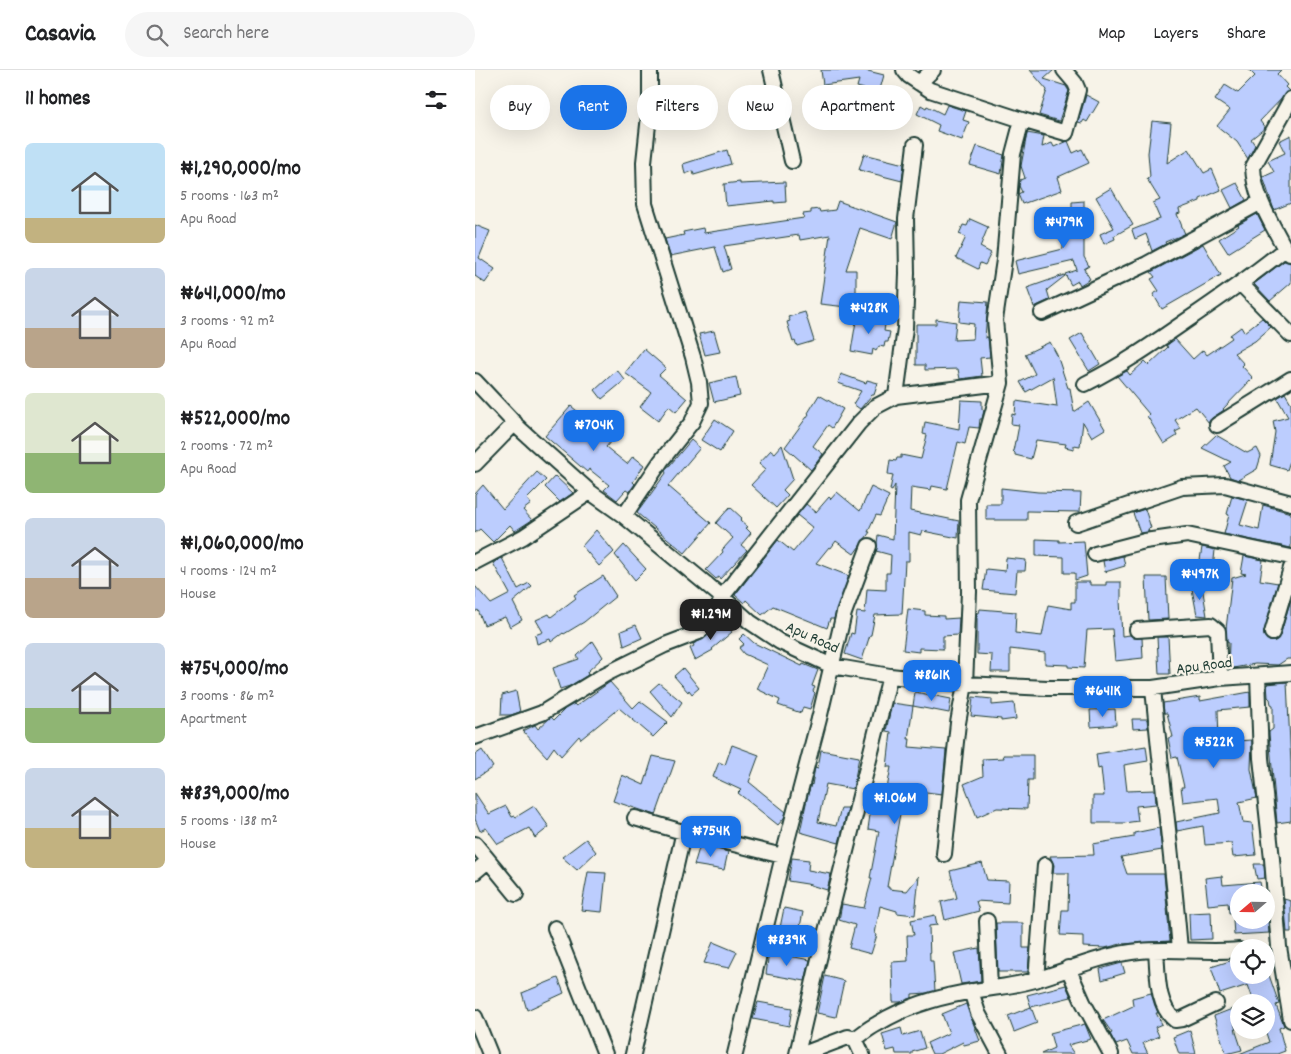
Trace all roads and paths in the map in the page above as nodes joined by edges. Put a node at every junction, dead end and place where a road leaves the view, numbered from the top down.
1 (650, 70) edge
2 (771, 70) edge
3 (904, 70) edge
4 (933, 70) edge
5 (1064, 70) edge
6 (919, 83) junction
7 (1291, 99) edge
8 (1022, 120) junction
9 (915, 145) dead end
10 (792, 161) dead end
11 (1261, 202) junction
12 (1288, 252) edge
13 (1241, 284) junction
14 (1041, 313) dead end
15 (1291, 335) edge
16 (1291, 379) edge
17 (475, 380) edge
18 (1001, 383) junction
19 (1085, 384) dead end
20 (896, 396) junction
21 (515, 423) junction
22 (1217, 426) dead end
23 (475, 464) edge
24 (590, 492) junction
25 (1291, 503) edge
26 (624, 516) junction
27 (1076, 523) dead end
28 (869, 546) dead end
29 (1095, 554) dead end
30 (1291, 557) edge
31 (475, 562) edge
32 (1291, 568) edge
33 (722, 597) junction
34 (1137, 630) dead end
35 (1272, 633) dead end
36 (832, 666) junction
37 (1291, 673) edge
38 (890, 676) junction
39 (1258, 676) junction
40 (1220, 678) junction
41 (965, 684) junction
42 (1153, 688) junction
43 (475, 737) edge
44 (635, 818) dead end
45 (684, 832) junction
46 (475, 844) edge
47 (945, 854) dead end
48 (783, 856) junction
49 (488, 860) junction
50 (1045, 865) dead end
51 (475, 872) edge
52 (516, 894) dead end
53 (987, 921) dead end
54 (555, 928) dead end
55 (1272, 939) edge
56 (1180, 950) junction
57 (1230, 950) edge
58 (1156, 951) junction
59 (1275, 959) edge
60 (1068, 968) junction
61 (1036, 980) junction
62 (990, 988) junction
63 (971, 991) junction
64 (1217, 1004) dead end
65 (475, 1017) edge
66 (1291, 1020) edge
67 (855, 1039) junction
68 (490, 1054) edge
69 (605, 1054) edge
70 (633, 1054) edge
71 (735, 1054) edge
72 (797, 1054) edge
73 (803, 1054) edge
74 (861, 1054) edge
75 (1000, 1054) edge
76 (1111, 1054) edge

1 - 26 street
2 - 10 street
3 - 6 street
4 - 6 street
5 - 8 street
6 - 8 street
7 - 11 street
8 - 18 street
9 - 20 street
11 - 12 street
11 - 14 street
12 - 13 street
13 - 15 street
13 - 19 street
16 - 22 street
17 - 21 street, Apu Road
18 - 20 street
18 - 41 street
20 - 33 street
21 - 23 street
21 - 24 street, Apu Road
24 - 26 street, Apu Road
24 - 31 street
25 - 27 street
26 - 33 street, Apu Road
28 - 36 street
29 - 30 street
32 - 35 street
33 - 36 street, Apu Road
33 - 43 street
34 - 40 street
36 - 38 street, Apu Road
36 - 48 street
37 - 39 street, Apu Road
38 - 41 street, Apu Road
38 - 72 street
39 - 40 street, Apu Road
39 - 55 street
40 - 42 street, Apu Road
41 - 42 street, Apu Road
41 - 47 street
42 - 56 street
44 - 45 street
45 - 48 street
45 - 70 street
46 - 49 street
48 - 71 street
49 - 51 street
49 - 52 street
50 - 61 street
53 - 62 street
54 - 69 street
56 - 57 street
56 - 58 street
58 - 60 street
58 - 64 street
59 - 66 street
60 - 61 street
60 - 76 street
61 - 62 street
62 - 63 street
63 - 67 street
63 - 75 street
65 - 68 street
67 - 73 street
67 - 74 street

